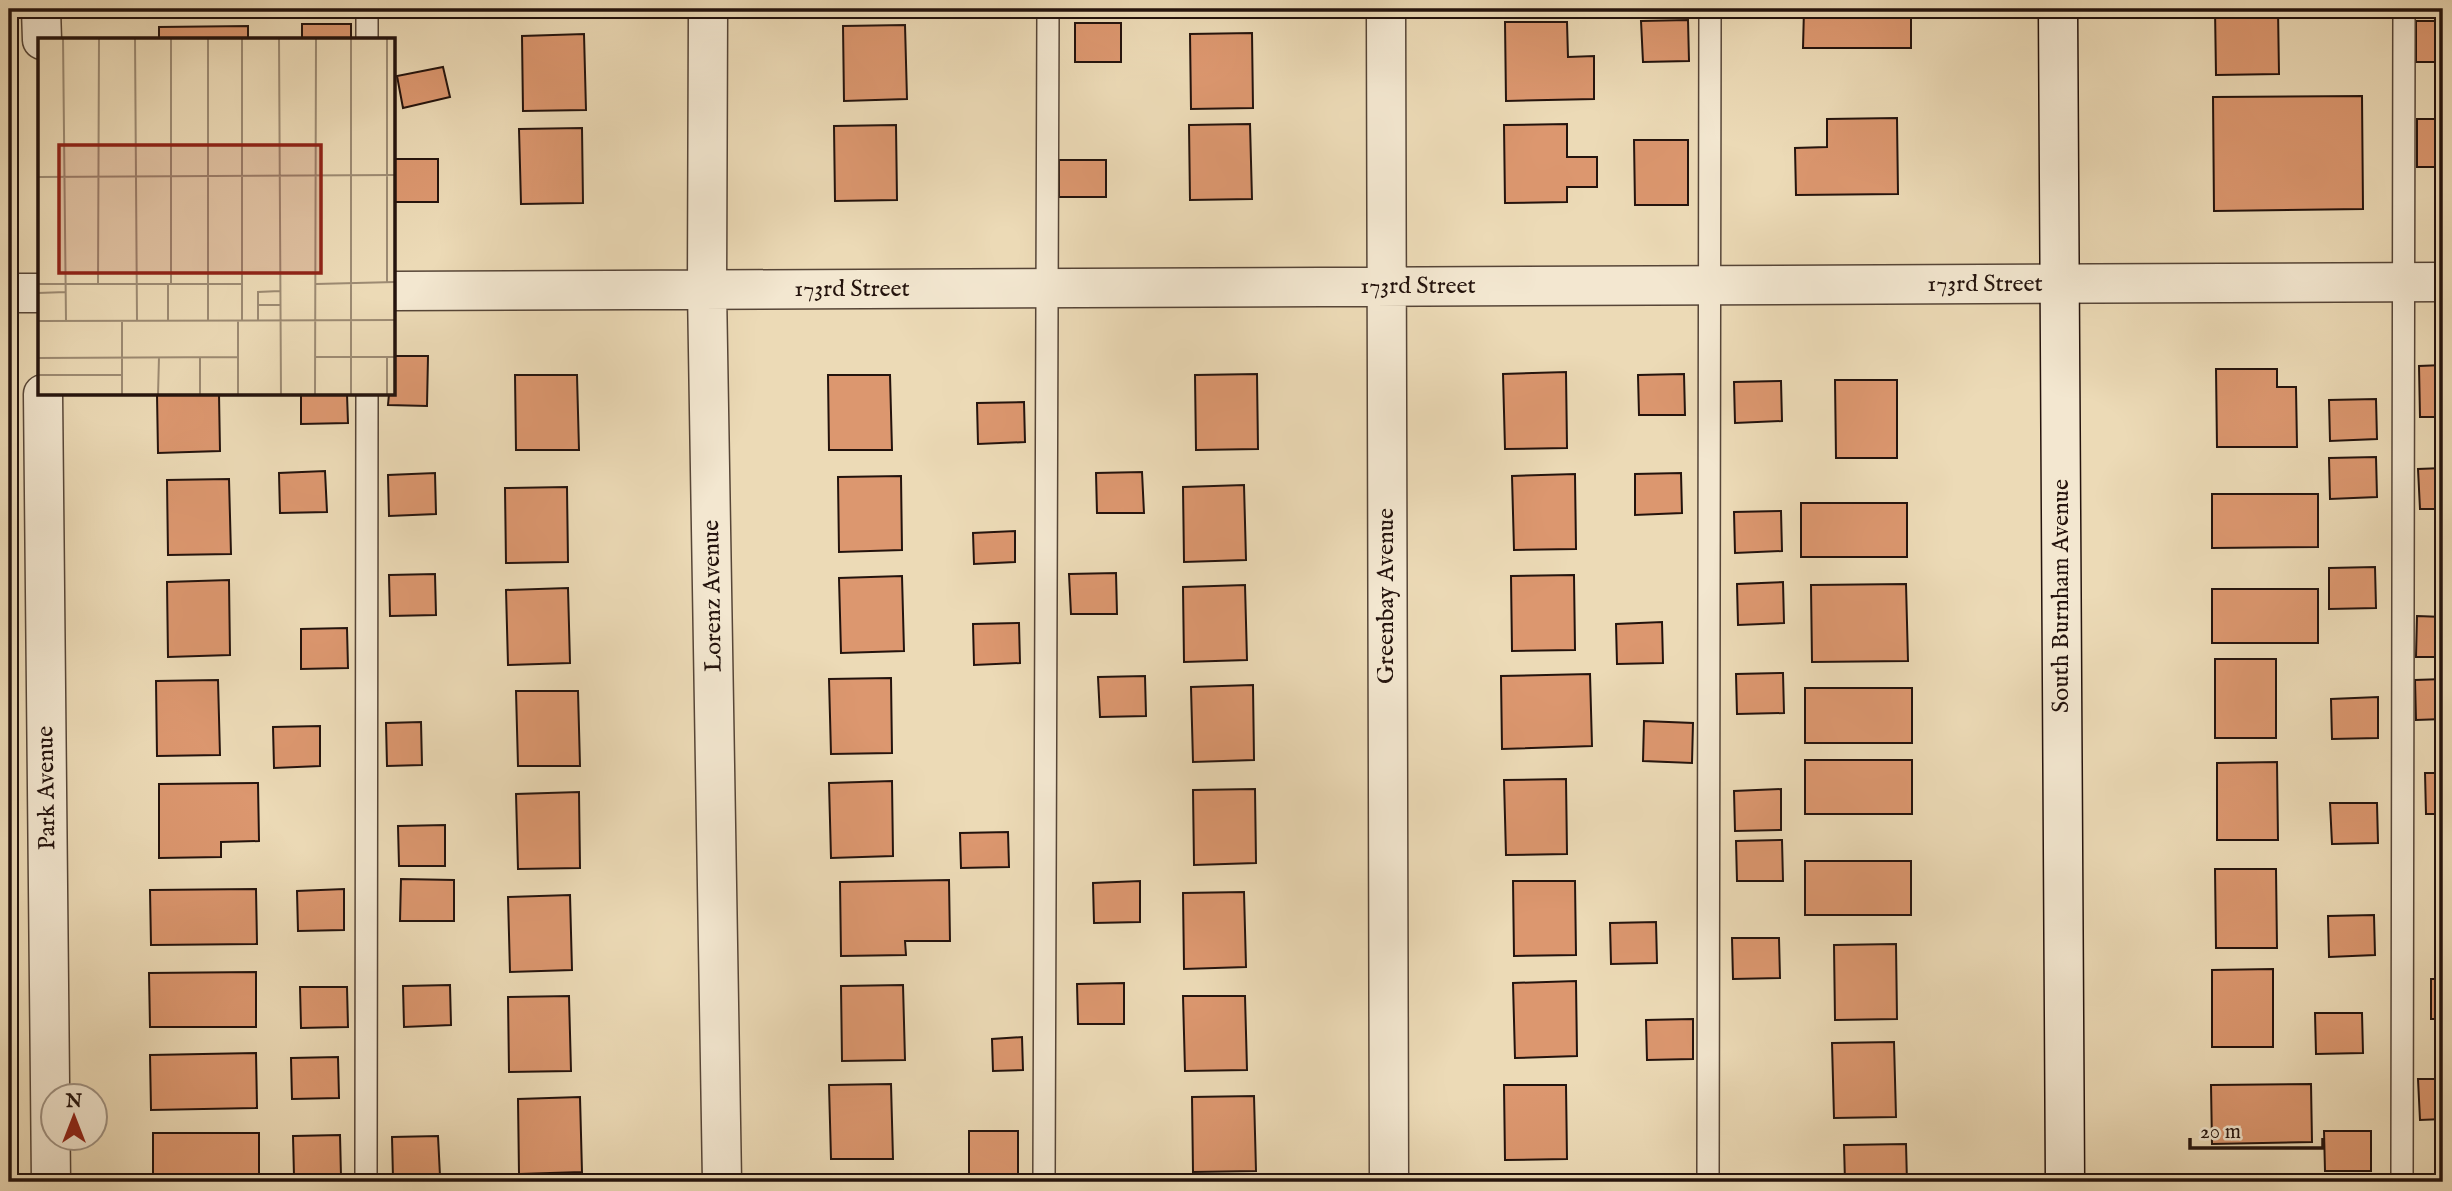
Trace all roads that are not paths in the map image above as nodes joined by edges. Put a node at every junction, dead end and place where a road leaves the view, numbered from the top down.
1 (41, 9) edge
2 (367, 9) edge
3 (708, 9) edge
4 (1048, 9) edge
5 (1385, 9) edge
6 (1710, 9) edge
7 (2058, 9) edge
8 (2404, 9) edge
9 (41, 38) edge
10 (367, 38) edge
11 (2405, 282) junction
12 (2443, 282) edge
13 (2059, 284) junction
14 (1710, 285) junction
15 (1385, 286) junction
16 (1048, 289) junction
17 (708, 290) junction
18 (396, 292) edge
19 (9, 293) edge
20 (38, 293) edge
21 (43, 396) edge
22 (366, 396) edge
23 (51, 1182) edge
24 (366, 1182) edge
25 (722, 1182) edge
26 (1044, 1182) edge
27 (1389, 1182) edge
28 (1709, 1182) edge
29 (2065, 1182) edge
30 (2402, 1182) edge

1 - 9 street
2 - 10 lane
3 - 17 street, Lorenz Avenue
4 - 16 lane
5 - 15 street, Greenbay Avenue
6 - 14 lane
7 - 13 street, South Burnham Avenue
8 - 11 lane
11 - 12 street, 173rd Street
11 - 13 street, 173rd Street
11 - 30 lane
13 - 14 street, 173rd Street
13 - 29 street, South Burnham Avenue
14 - 15 street, 173rd Street
14 - 28 lane
15 - 16 street, 173rd Street
15 - 27 street, Greenbay Avenue
16 - 17 street, 173rd Street
16 - 26 lane
17 - 18 street, 173rd Street
17 - 25 street, Lorenz Avenue
19 - 20 street
21 - 23 street, Park Avenue
22 - 24 lane

